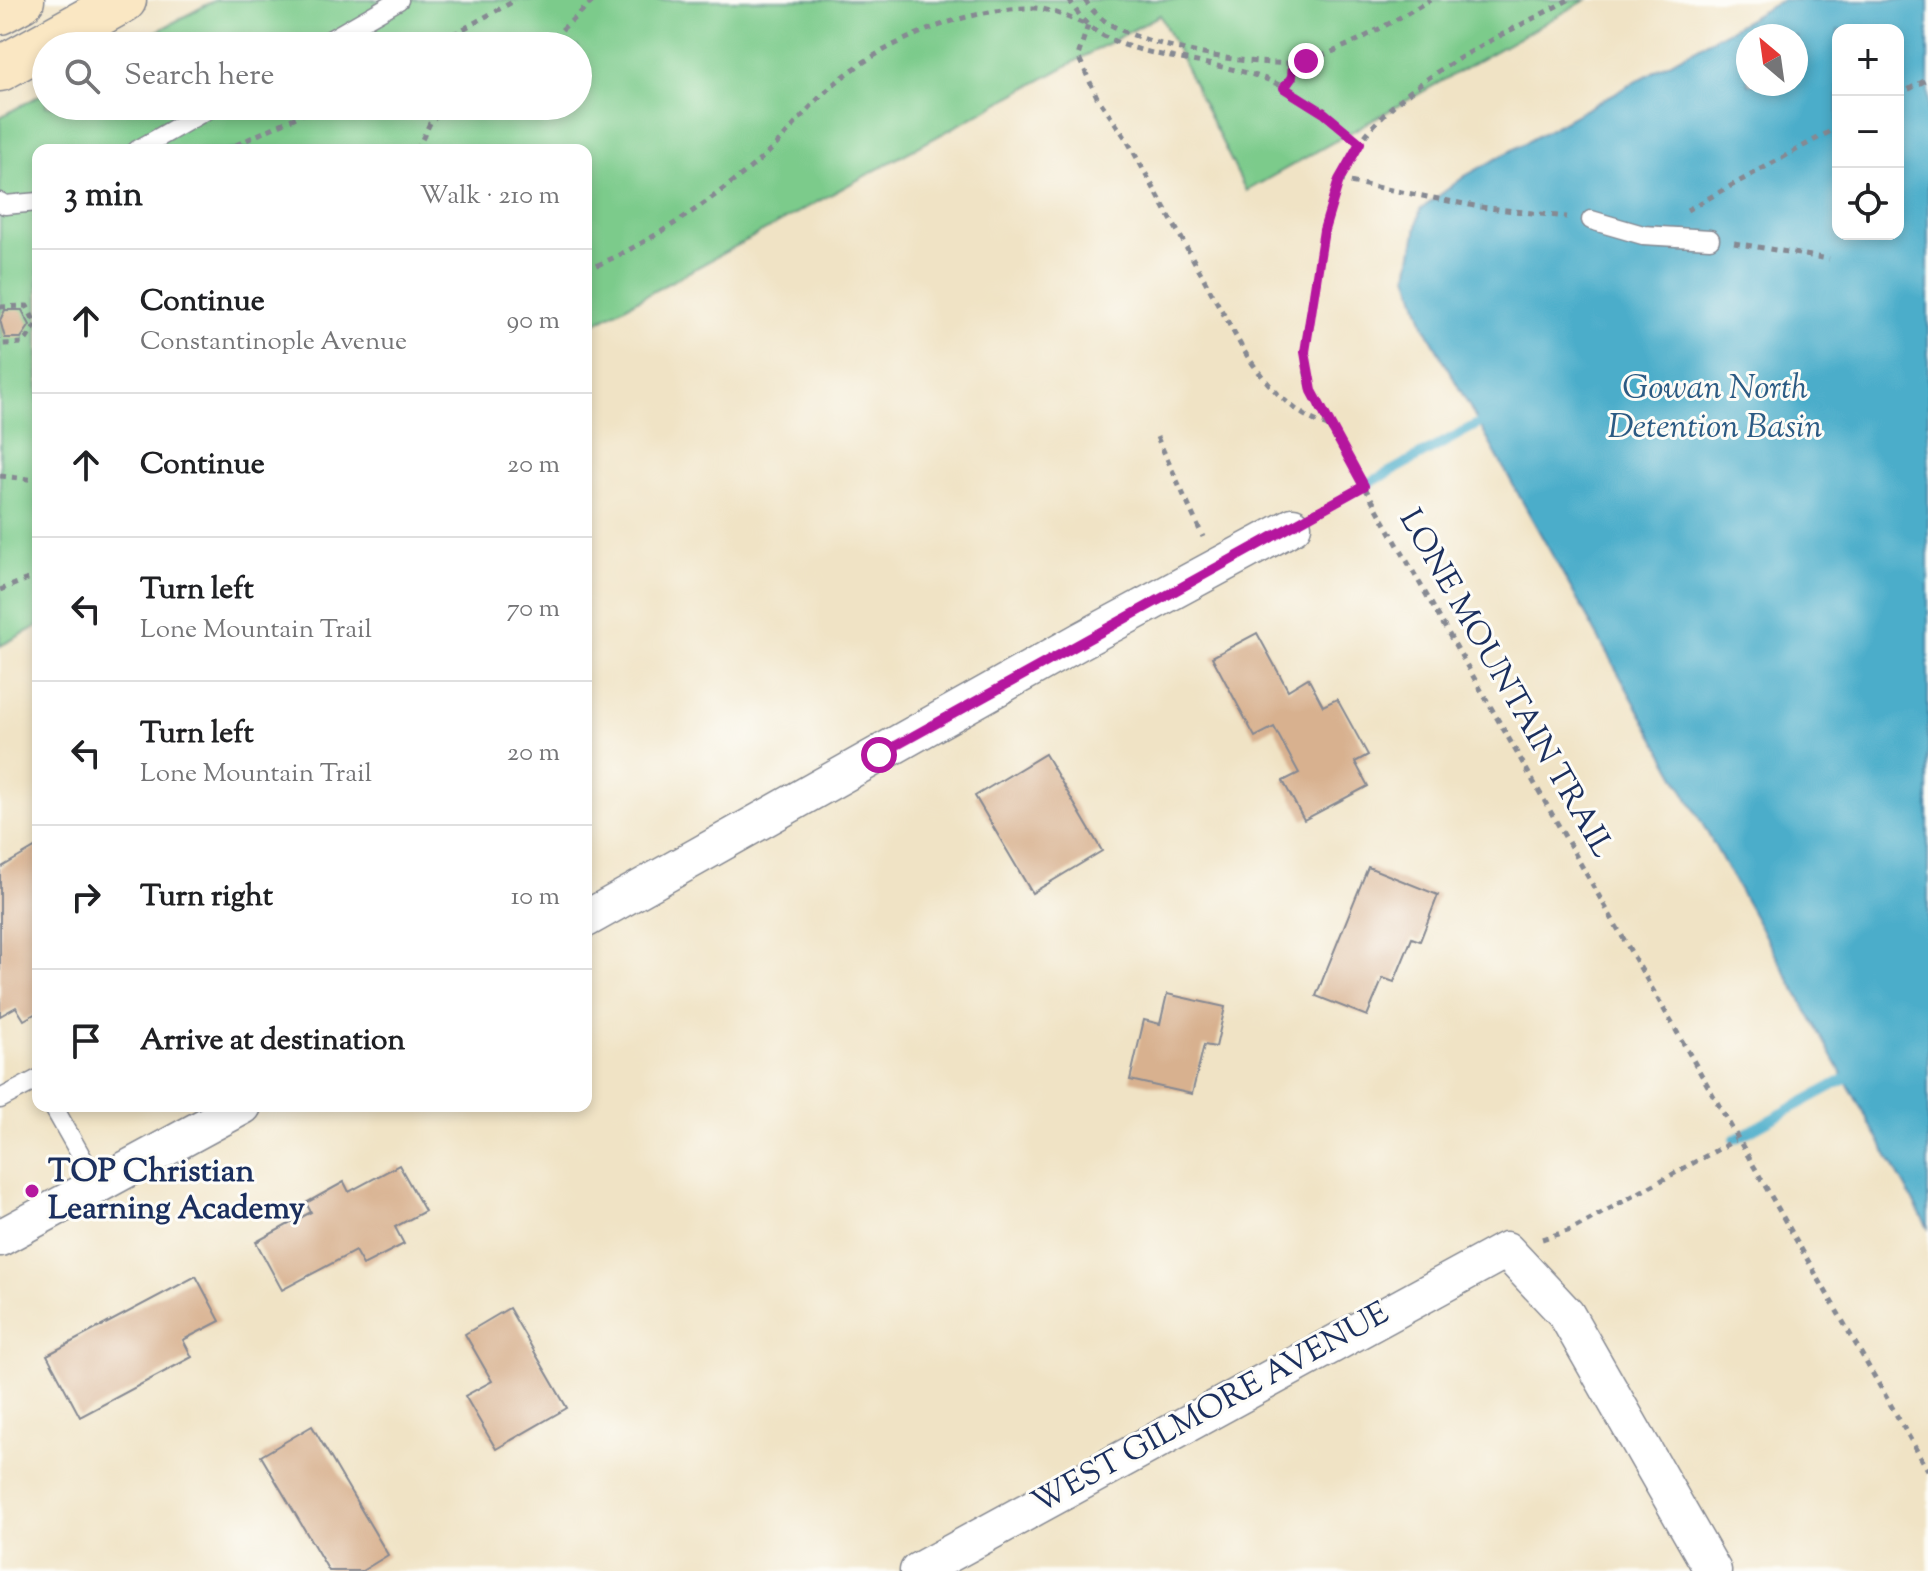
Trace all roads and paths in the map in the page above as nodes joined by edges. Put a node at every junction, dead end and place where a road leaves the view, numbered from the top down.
1 (22, 0) edge
2 (124, 0) edge
3 (399, 0) edge
4 (516, 0) edge
5 (594, 0) edge
6 (1069, 0) edge
7 (1085, 0) edge
8 (1430, 0) edge
9 (1568, 0) edge
10 (0, 12) edge
11 (1088, 25) junction
12 (66, 32) edge
13 (343, 32) edge
14 (458, 32) edge
15 (559, 32) edge
16 (32, 51) edge
17 (1293, 63) junction
18 (0, 69) edge
19 (1928, 79) edge
20 (1284, 88) junction
21 (1904, 92) edge
22 (190, 120) edge
23 (290, 120) edge
24 (433, 120) edge
25 (1360, 143) junction
26 (148, 144) edge
27 (238, 144) edge
28 (420, 144) edge
29 (0, 202) edge
30 (32, 203) edge
31 (1591, 220) dead end
32 (1710, 239) joint
33 (1829, 259) dead end
34 (592, 268) edge
35 (0, 307) edge
36 (30, 314) joint
37 (32, 318) edge
38 (32, 331) edge
39 (0, 339) edge
40 (1331, 427) junction
41 (1157, 437) dead end
42 (0, 476) edge
43 (32, 479) edge
44 (1364, 486) junction
45 (1293, 526) joint
46 (1215, 568) junction
47 (32, 577) edge
48 (0, 590) edge
49 (592, 916) edge
50 (32, 1082) edge
51 (0, 1099) edge
52 (56, 1112) edge
53 (232, 1112) edge
54 (1735, 1139) junction
55 (97, 1184) junction
56 (0, 1238) edge
57 (1506, 1250) junction
58 (1928, 1470) edge
59 (918, 1571) edge
60 (1713, 1571) edge

1 - 10 main road
2 - 12 main road
3 - 13 lane
4 - 14 path
5 - 15 path
6 - 11 path
7 - 17 path
8 - 17 path
9 - 25 path, LONE MOUNTAIN TRAIL
11 - 20 path
11 - 34 path
11 - 40 path
16 - 18 main road
17 - 20 path
19 - 21 path
20 - 25 path
22 - 26 lane
23 - 27 path
24 - 28 path
25 - 40 path, LONE MOUNTAIN TRAIL
29 - 30 lane
31 - 32 lane
32 - 33 path
35 - 36 path
36 - 37 path
38 - 39 path
40 - 44 path, LONE MOUNTAIN TRAIL
41 - 46 path
42 - 43 path
44 - 45 path
44 - 54 path, LONE MOUNTAIN TRAIL
45 - 46 street
46 - 49 street
47 - 48 path
50 - 51 lane
52 - 55 lane
53 - 55 street
54 - 57 path
54 - 58 path, LONE MOUNTAIN TRAIL
55 - 56 street
57 - 59 street, WEST GILMORE AVENUE
57 - 60 street

